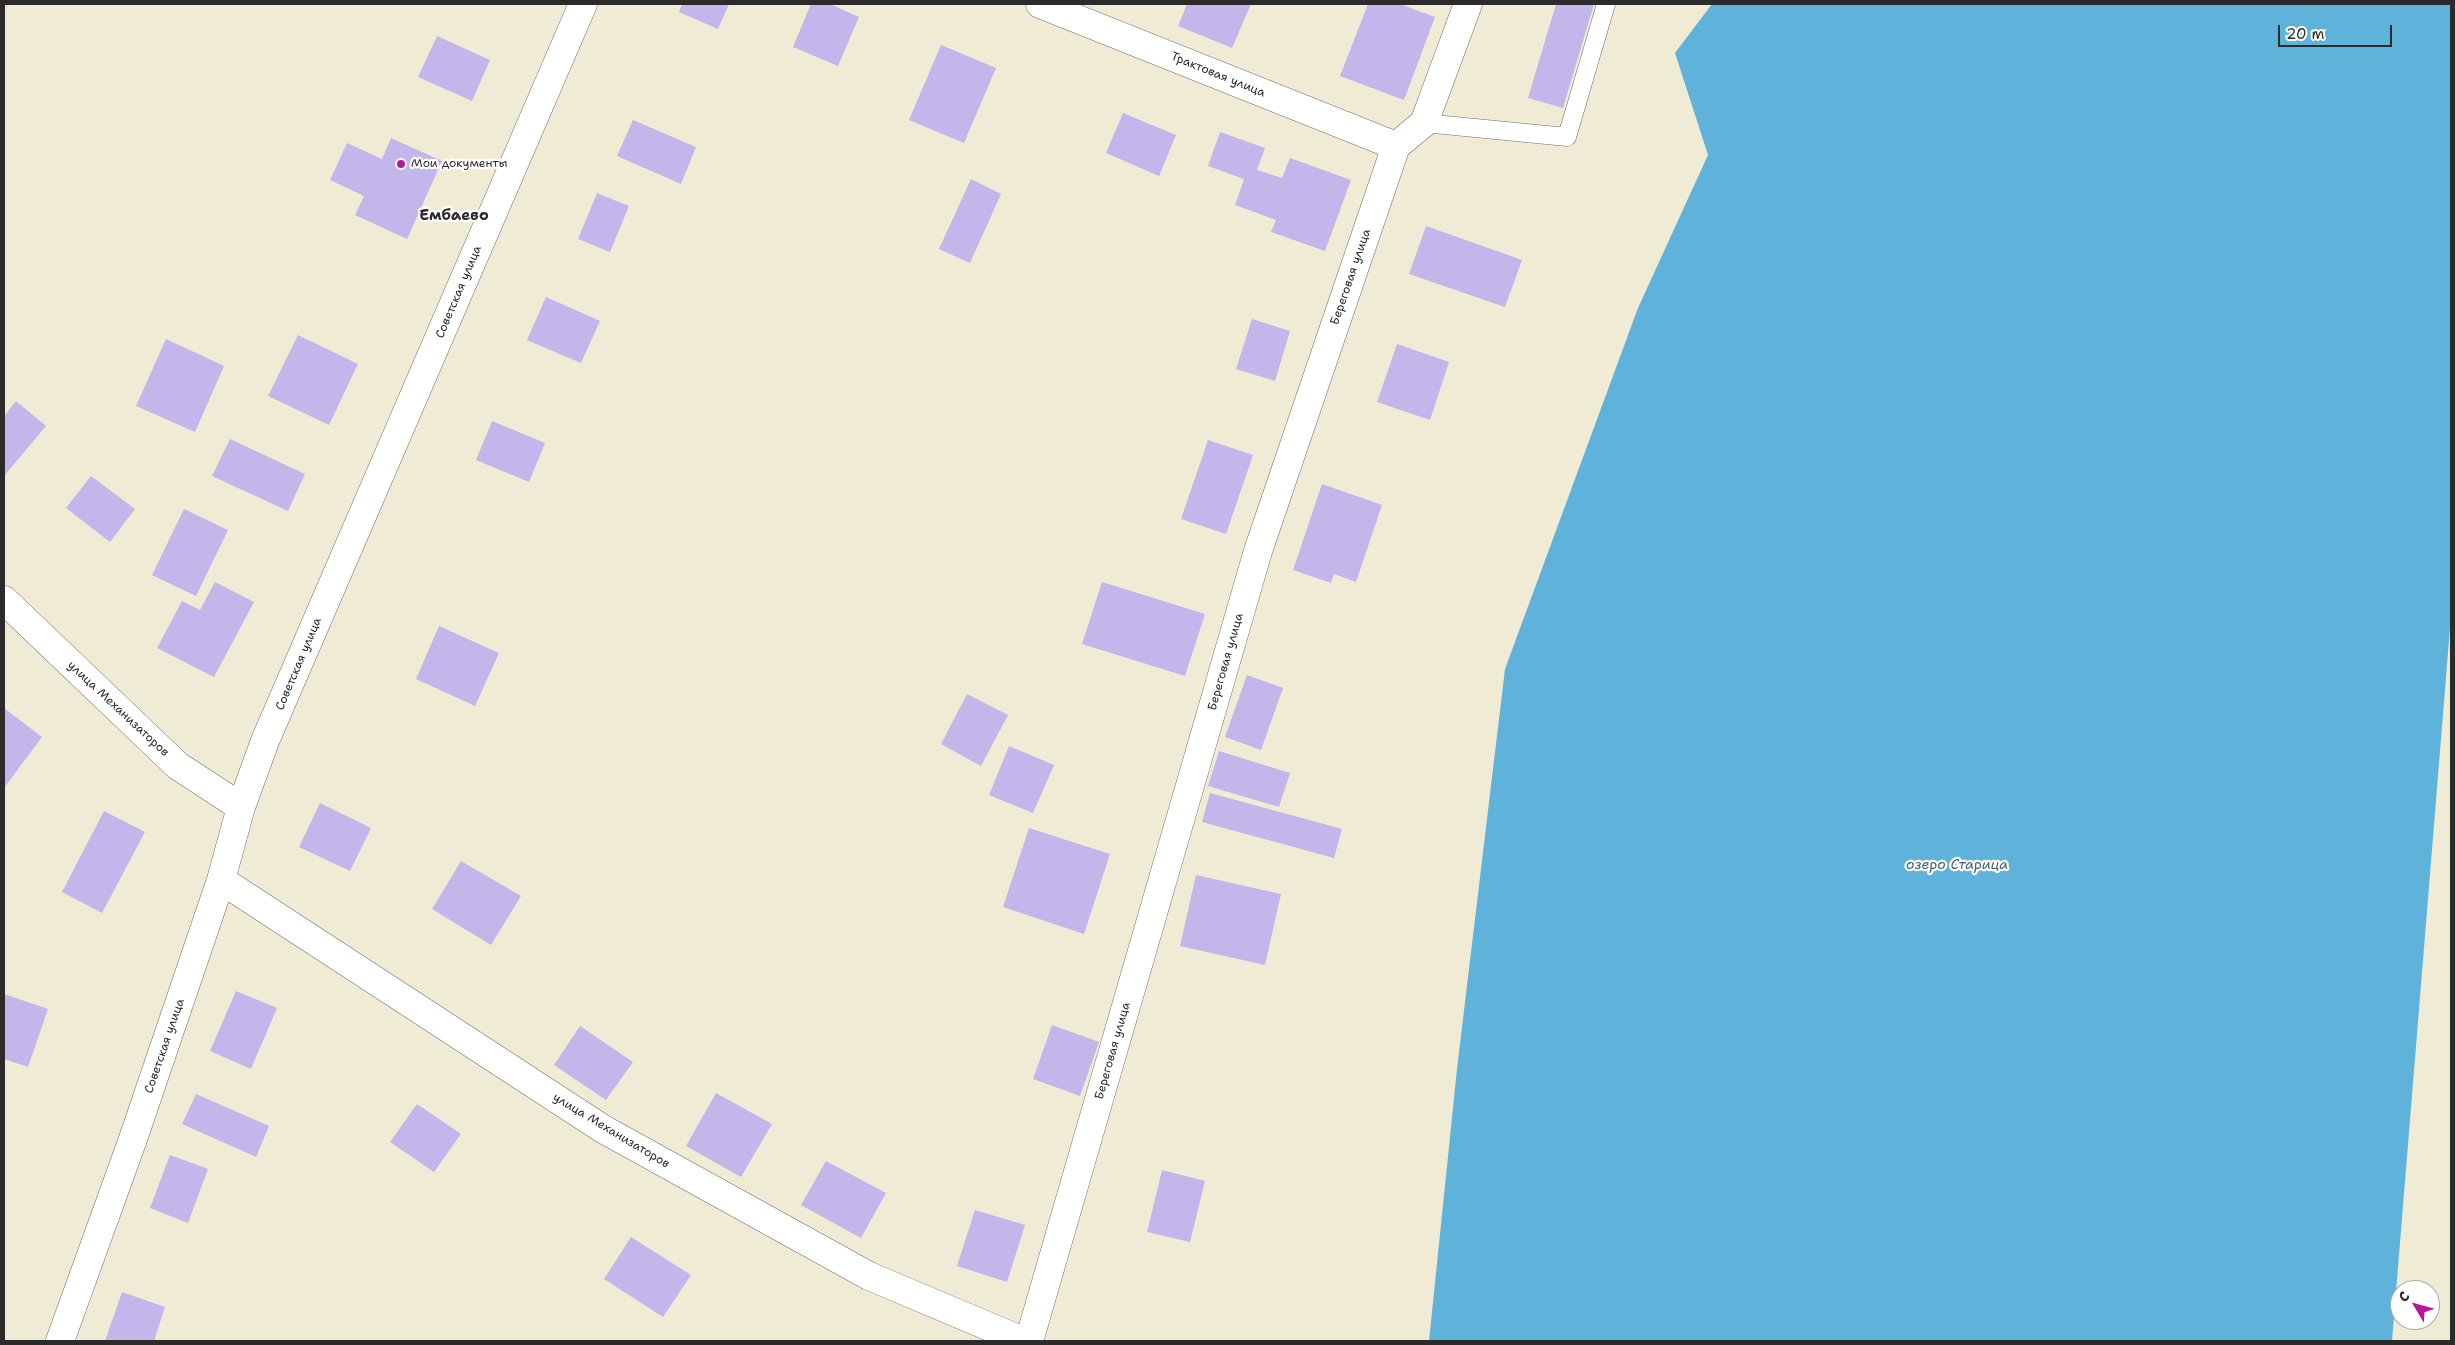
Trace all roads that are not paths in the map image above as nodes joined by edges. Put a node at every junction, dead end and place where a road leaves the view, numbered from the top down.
1 (583, 4) edge
2 (1040, 4) edge
3 (1468, 4) edge
4 (1606, 4) edge
5 (1424, 123) junction
6 (1396, 146) junction
7 (4, 600) edge
8 (240, 807) junction
9 (221, 880) junction
10 (60, 1341) edge
11 (1023, 1341) edge
12 (1029, 1341) edge

1 - 8 street, Советская улица
2 - 6 street, Трактовая улица
3 - 5 street
4 - 5 lane
5 - 6 street
6 - 12 street, Береговая улица
7 - 8 street, улица Механизаторов
8 - 9 street, Советская улица
9 - 10 street, Советская улица
9 - 11 street, улица Механизаторов

